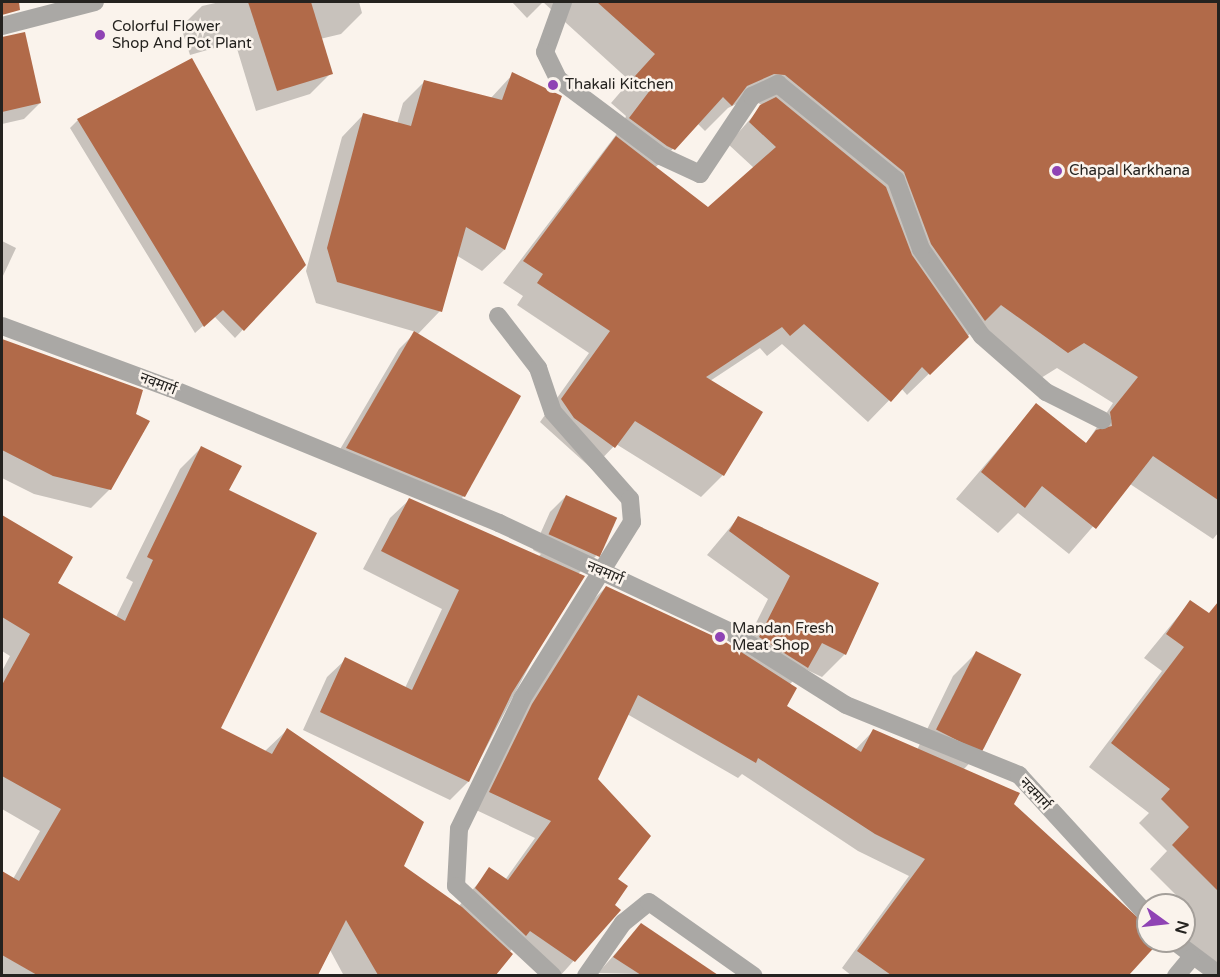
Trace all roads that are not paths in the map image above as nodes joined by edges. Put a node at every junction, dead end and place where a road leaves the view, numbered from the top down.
1 (95, 2) edge
2 (563, 2) edge
3 (2, 26) edge
4 (498, 316) dead end
5 (2, 326) edge
6 (1102, 420) dead end
7 (603, 571) junction
8 (1136, 903) edge
9 (1186, 953) edge
10 (1191, 958) junction
11 (1218, 974) edge
12 (553, 975) edge
13 (586, 975) edge
14 (754, 975) edge
15 (1176, 975) edge

1 - 3 street
2 - 6 street
4 - 7 street
5 - 7 street, नवमार्ग
7 - 8 street, नवमार्ग
7 - 12 street
9 - 10 street
10 - 11 street
10 - 15 street
13 - 14 street

